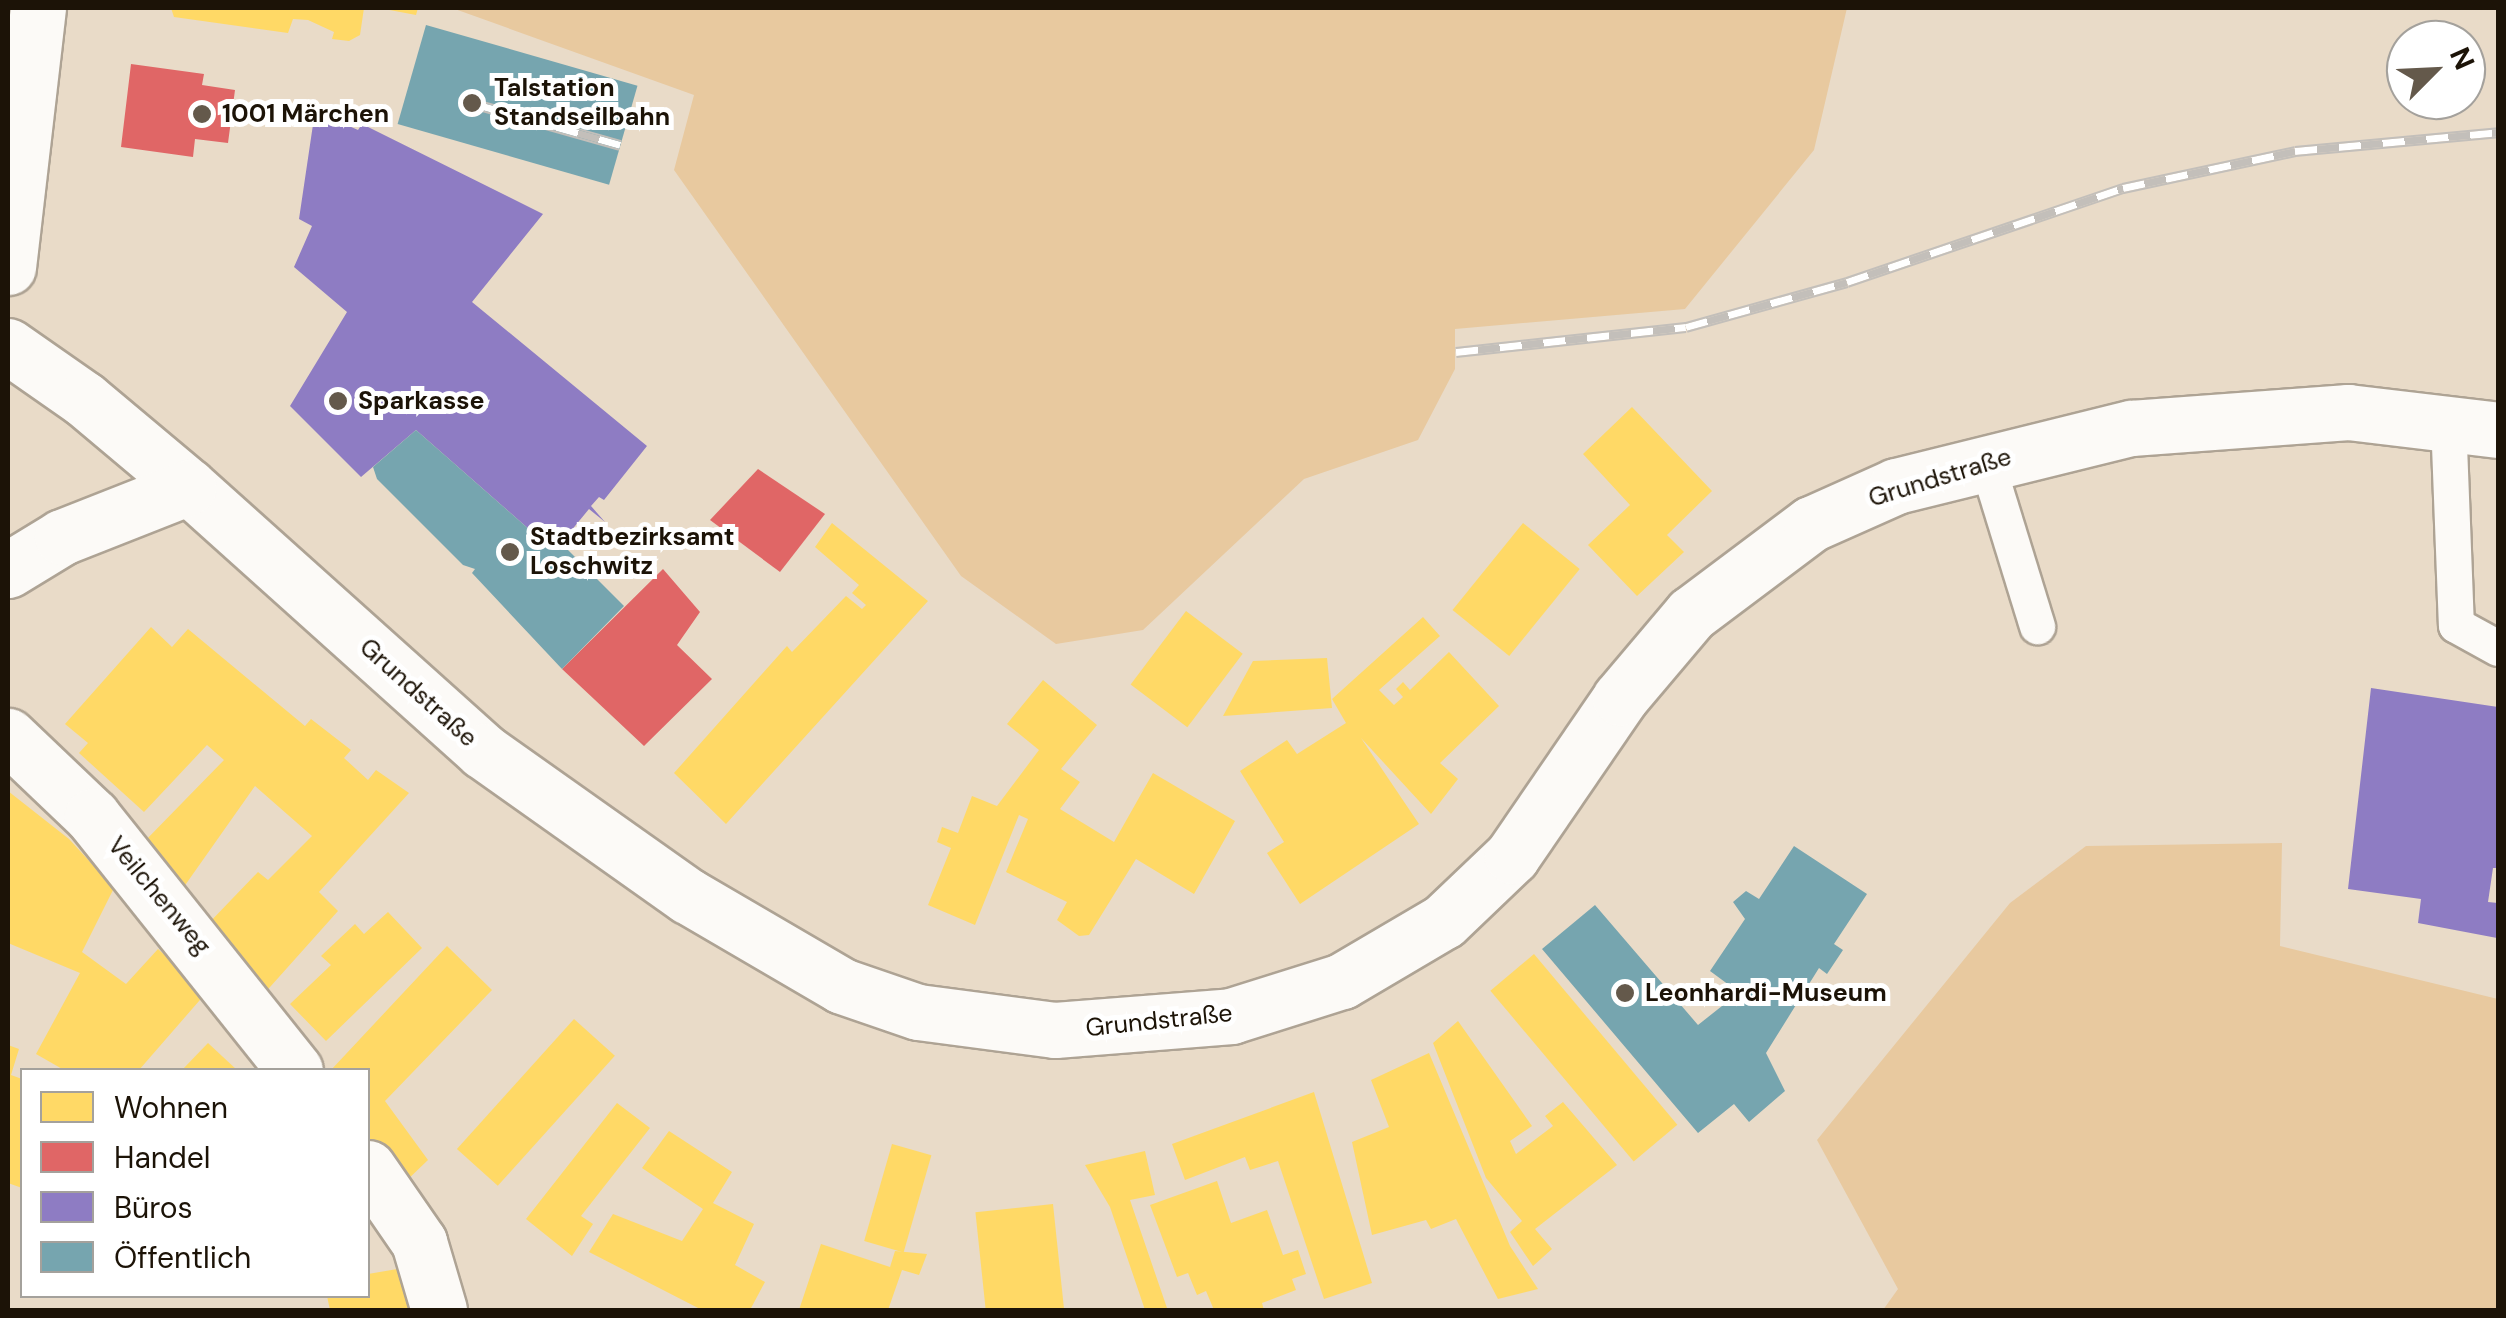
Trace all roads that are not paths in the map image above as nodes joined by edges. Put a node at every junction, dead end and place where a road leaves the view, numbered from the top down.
1 (38, 8) edge
2 (8, 267) edge
3 (8, 346) edge
4 (2473, 424) edge
5 (1986, 460) junction
6 (188, 487) junction
7 (8, 570) edge
8 (2036, 626) dead end
9 (2498, 648) edge
10 (8, 736) edge
11 (294, 1068) edge
12 (370, 1171) edge
13 (439, 1310) edge

1 - 2 main road
3 - 6 main road, Grundstraße
4 - 5 main road, Grundstraße
4 - 9 lane
5 - 6 main road, Grundstraße
5 - 8 lane
6 - 7 main road
10 - 11 main road, Veilchenweg
12 - 13 main road

